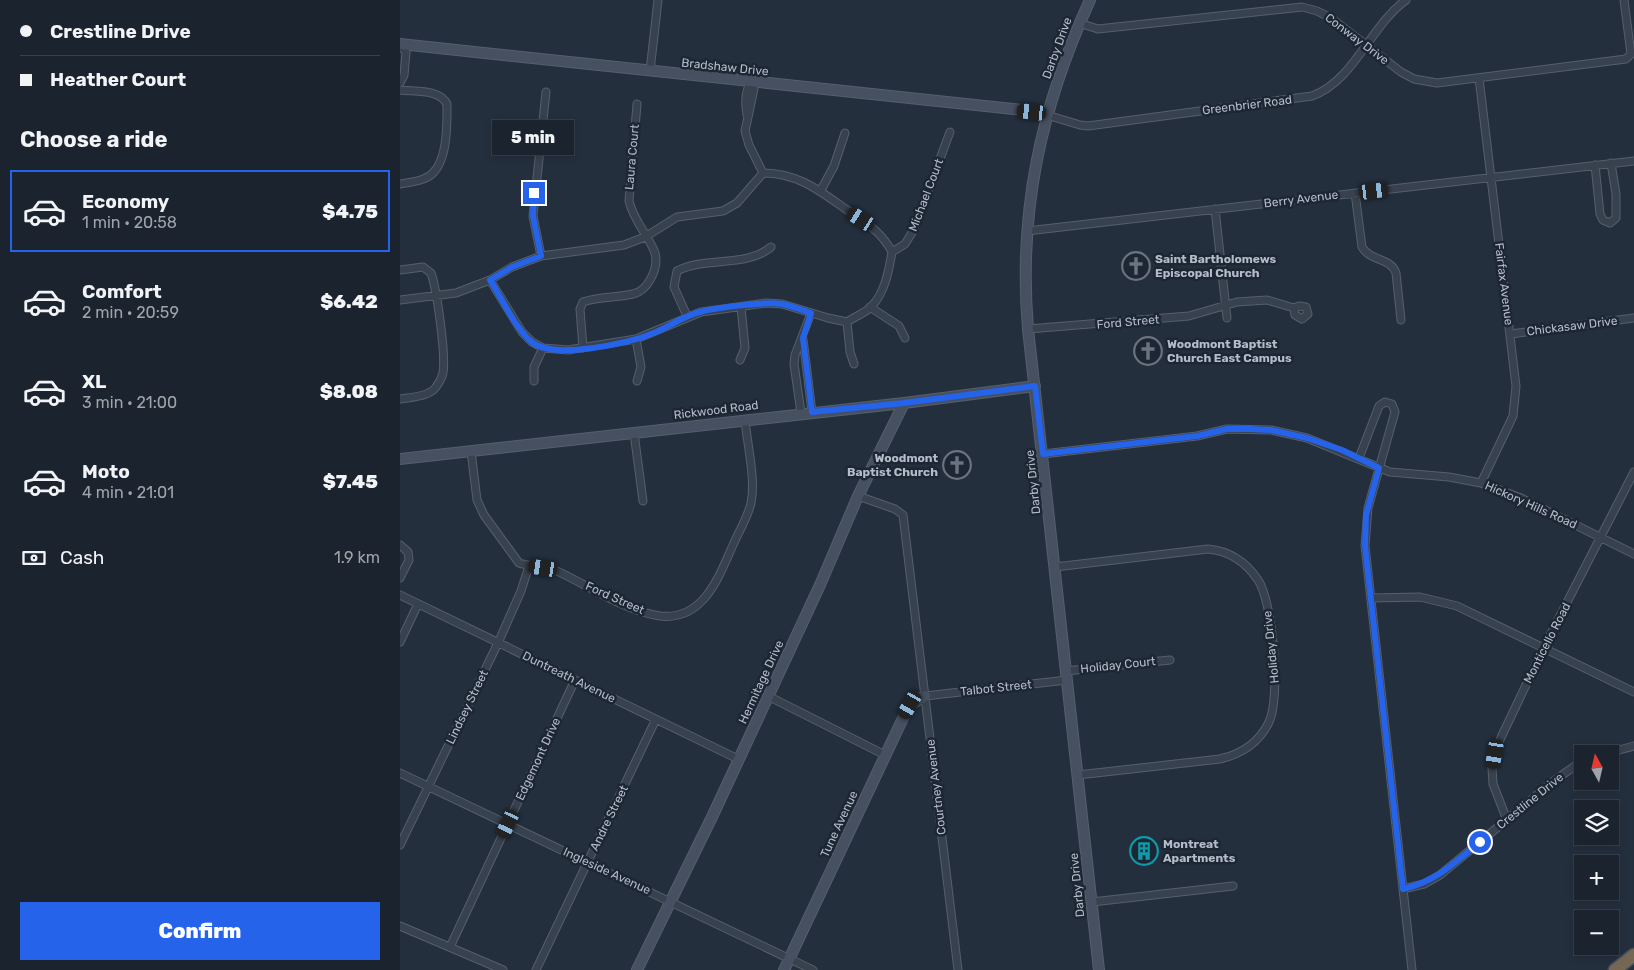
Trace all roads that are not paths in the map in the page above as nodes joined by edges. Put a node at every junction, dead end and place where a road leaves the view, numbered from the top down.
1 (658, 0) edge
2 (1090, 0) edge
3 (1406, 0) edge
4 (1624, 0) edge
5 (1079, 23) junction
6 (400, 44) edge
7 (1367, 46) junction
8 (650, 71) junction
9 (1479, 78) junction
10 (400, 82) edge
11 (751, 82) junction
12 (400, 90) edge
13 (546, 92) dead end
14 (637, 104) dead end
15 (1047, 115) junction
16 (950, 132) dead end
17 (845, 133) dead end
18 (1634, 161) edge
19 (1611, 163) junction
20 (1596, 165) junction
21 (763, 173) junction
22 (1492, 177) junction
23 (400, 184) edge
24 (821, 190) junction
25 (1355, 193) junction
26 (1215, 209) junction
27 (1027, 231) junction
28 (644, 236) junction
29 (771, 247) dead end
30 (892, 252) junction
31 (541, 256) junction
32 (400, 270) edge
33 (490, 280) junction
34 (436, 295) junction
35 (400, 300) edge
36 (1226, 304) junction
37 (740, 307) junction
38 (870, 308) junction
39 (1294, 308) dead end
40 (811, 313) junction
41 (687, 316) junction
42 (1227, 318) dead end
43 (1634, 318) edge
44 (1401, 320) dead end
45 (847, 322) junction
46 (1028, 329) junction
47 (1511, 334) junction
48 (803, 338) junction
49 (905, 338) dead end
50 (636, 339) junction
51 (543, 348) junction
52 (583, 348) junction
53 (740, 360) dead end
54 (854, 364) dead end
55 (534, 381) dead end
56 (637, 381) dead end
57 (1035, 386) junction
58 (400, 400) edge
59 (904, 403) junction
60 (812, 412) junction
61 (800, 413) junction
62 (745, 420) junction
63 (634, 433) junction
64 (471, 451) junction
65 (1043, 454) junction
66 (1359, 458) junction
67 (400, 459) edge
68 (1379, 468) junction
69 (1634, 472) edge
70 (1481, 482) junction
71 (858, 496) junction
72 (642, 501) dead end
73 (1600, 537) junction
74 (400, 545) edge
75 (1634, 554) edge
76 (529, 566) junction
77 (1055, 567) junction
78 (400, 578) edge
79 (400, 595) edge
80 (1371, 598) junction
81 (418, 604) junction
82 (400, 642) edge
83 (498, 643) junction
84 (1544, 647) junction
85 (1170, 660) dead end
86 (1067, 676) junction
87 (575, 680) junction
88 (1634, 692) edge
89 (768, 696) junction
90 (925, 696) junction
91 (656, 719) junction
92 (1634, 746) edge
93 (1619, 750) edge
94 (885, 755) junction
95 (738, 759) junction
96 (1574, 765) edge
97 (400, 773) edge
98 (1078, 775) junction
99 (428, 786) junction
100 (1507, 820) junction
101 (508, 824) junction
102 (400, 845) edge
103 (587, 862) junction
104 (1233, 886) dead end
105 (1403, 889) junction
106 (671, 902) junction
107 (1092, 902) junction
108 (400, 926) edge
109 (450, 947) junction
110 (1634, 955) edge
111 (790, 959) junction
112 (503, 970) edge
113 (536, 970) edge
114 (637, 970) edge
115 (784, 970) edge
116 (813, 970) edge
117 (958, 970) edge
118 (1099, 970) edge
119 (1412, 970) edge
120 (1615, 970) edge

1 - 8 street
2 - 5 main road, Darby Drive
3 - 7 street, Greenbrier Road
4 - 9 street, Conway Drive
5 - 7 street, Conway Drive
5 - 15 main road, Darby Drive
6 - 8 main road, Bradshaw Drive
6 - 10 street
7 - 9 street, Conway Drive
7 - 15 street, Greenbrier Road
8 - 11 main road, Bradshaw Drive
9 - 22 street, Fairfax Avenue
11 - 15 main road, Bradshaw Drive
11 - 21 street
12 - 23 street
13 - 31 street
14 - 28 street, Laura Court
15 - 27 main road, Darby Drive
16 - 30 street, Michael Court
17 - 24 street
18 - 19 street, Berry Avenue
19 - 20 street, Berry Avenue
19 - 20 street
20 - 22 street, Berry Avenue
21 - 24 street
21 - 28 street
22 - 25 street, Berry Avenue
22 - 47 street, Fairfax Avenue
24 - 30 street
25 - 26 street, Berry Avenue
25 - 44 street
26 - 27 street, Berry Avenue
26 - 36 street
27 - 46 main road, Darby Drive
28 - 31 street
28 - 52 street, Laura Court
29 - 41 street
30 - 38 street
31 - 33 street
32 - 34 street
33 - 34 street
33 - 51 street
34 - 35 street
34 - 58 street
36 - 39 street, Ford Street
36 - 42 street
36 - 46 street, Ford Street
37 - 40 street
37 - 41 street
37 - 53 street
38 - 45 street
38 - 49 street
40 - 45 street
40 - 48 street
41 - 50 street
43 - 47 street, Chickasaw Drive
45 - 54 street
46 - 57 main road, Darby Drive
47 - 70 street, Fairfax Avenue
48 - 60 street
48 - 61 street
50 - 52 street
50 - 56 street
51 - 52 street
51 - 55 street
57 - 59 main road, Rickwood Road
57 - 65 main road, Darby Drive
59 - 60 main road, Rickwood Road
59 - 71 main road, Hermitage Drive
60 - 61 main road, Rickwood Road
61 - 62 main road, Rickwood Road
62 - 63 main road, Rickwood Road
62 - 76 street, Ford Street
63 - 64 main road, Rickwood Road
63 - 72 street
64 - 67 main road, Rickwood Road
64 - 76 street, Ford Street
65 - 66 street, Hickory Hills Road
65 - 77 main road, Darby Drive
66 - 68 street, Hickory Hills Road
66 - 68 street
68 - 70 street, Hickory Hills Road
68 - 80 street
69 - 73 street, Monticello Road
70 - 73 street, Hickory Hills Road
71 - 89 main road, Hermitage Drive
71 - 90 street, Courtney Avenue
73 - 75 street, Hickory Hills Road
73 - 84 street, Monticello Road
74 - 78 street
76 - 83 street, Lindsey Street
77 - 86 main road, Darby Drive
77 - 98 street, Holiday Drive
79 - 81 street, Duntreath Avenue
80 - 84 street
80 - 105 street
81 - 82 street
81 - 83 street, Duntreath Avenue
83 - 87 street, Duntreath Avenue
83 - 99 street, Lindsey Street
84 - 88 street
84 - 100 street, Monticello Road
85 - 86 street, Holiday Court
86 - 90 street, Talbot Street
86 - 98 main road, Darby Drive
87 - 91 street, Duntreath Avenue
87 - 101 street, Edgemont Drive
89 - 94 street
89 - 95 main road, Hermitage Drive
90 - 94 main road, Tune Avenue
90 - 117 street, Courtney Avenue
91 - 95 street, Duntreath Avenue
91 - 103 street, Andre Street
92 - 93 street
94 - 111 main road, Tune Avenue
95 - 106 main road, Hermitage Drive
96 - 100 street, Crestline Drive
97 - 99 street, Ingleside Avenue
98 - 107 main road, Darby Drive
99 - 101 street, Ingleside Avenue
99 - 102 street, Lindsey Street
100 - 105 street, Crestline Drive
101 - 103 street, Ingleside Avenue
101 - 109 street, Edgemont Drive
103 - 106 street, Ingleside Avenue
103 - 113 street, Andre Street
104 - 107 street
105 - 119 street
106 - 111 street, Ingleside Avenue
106 - 114 main road, Hermitage Drive
107 - 118 main road, Darby Drive
108 - 109 street
109 - 112 street
110 - 120 highway
111 - 115 main road, Tune Avenue
111 - 116 street, Ingleside Avenue

